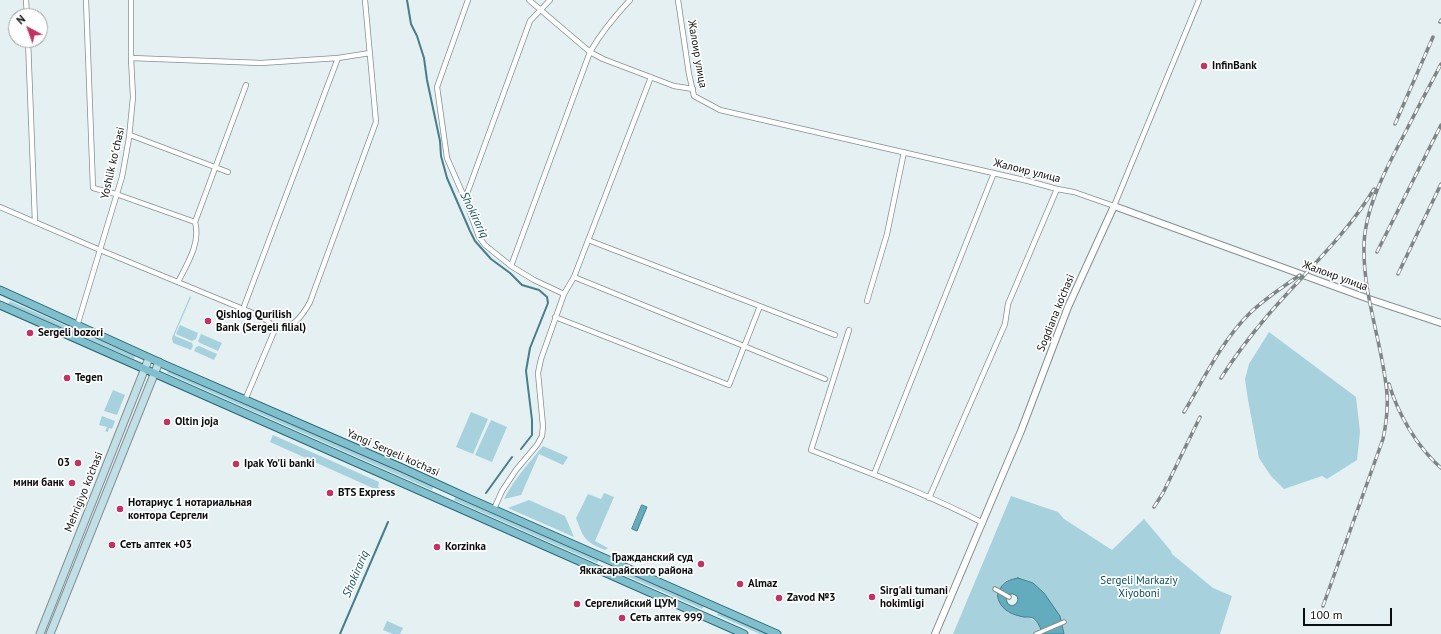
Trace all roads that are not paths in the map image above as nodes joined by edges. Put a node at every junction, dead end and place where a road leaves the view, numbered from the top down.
1 (86, 0) edge
2 (132, 0) edge
3 (365, 0) edge
4 (468, 0) edge
5 (529, 0) edge
6 (550, 0) edge
7 (630, 0) edge
8 (678, 0) edge
9 (1199, 0) edge
10 (540, 10) junction
11 (28, 48) edge
12 (590, 52) junction
13 (370, 53) junction
14 (131, 58) junction
15 (338, 58) junction
16 (651, 77) junction
17 (246, 85) dead end
18 (693, 89) junction
19 (130, 135) junction
20 (904, 152) junction
21 (215, 166) junction
22 (228, 172) dead end
23 (994, 173) junction
24 (1057, 189) junction
25 (116, 194) junction
26 (465, 199) junction
27 (1114, 206) junction
28 (0, 207) edge
29 (35, 222) junction
30 (195, 222) junction
31 (588, 240) junction
32 (100, 250) junction
33 (511, 266) junction
34 (574, 277) junction
35 (178, 282) junction
36 (0, 290) edge
37 (564, 294) junction
38 (866, 301) dead end
39 (0, 305) edge
40 (760, 306) junction
41 (243, 308) junction
42 (555, 317) junction
43 (1441, 323) edge
44 (77, 326) junction
45 (276, 327) junction
46 (849, 330) dead end
47 (834, 335) dead end
48 (744, 347) junction
49 (149, 358) junction
50 (159, 362) junction
51 (145, 369) junction
52 (155, 373) junction
53 (826, 379) dead end
54 (245, 400) junction
55 (874, 474) junction
56 (444, 487) junction
57 (929, 498) junction
58 (439, 500) junction
59 (494, 509) junction
60 (983, 523) junction
61 (607, 558) junction
62 (601, 571) junction
63 (994, 589) dead end
64 (1009, 597) dead end
65 (718, 608) junction
66 (713, 620) junction
67 (1064, 622) dead end
68 (40, 634) edge
69 (50, 634) edge
70 (744, 634) edge
71 (777, 634) edge
72 (935, 634) edge
73 (1036, 634) edge

1 - 25 street
2 - 14 street, Yoshlik koʻchasi
3 - 13 street
4 - 26 street
5 - 10 street
6 - 10 street
7 - 12 street
8 - 18 street, Жалоир улица
9 - 27 street, Sogdiana ko'chasi
10 - 12 street
10 - 26 street
11 - 29 street
12 - 16 street
12 - 33 street
13 - 15 street
13 - 45 street
14 - 15 street
14 - 19 street, Yoshlik koʻchasi
15 - 41 street
16 - 18 street
16 - 31 street
17 - 21 street
18 - 20 street, Жалоир улица
19 - 21 street
19 - 25 street, Yoshlik koʻchasi
20 - 23 street, Жалоир улица
20 - 38 street
21 - 22 street
21 - 30 street
23 - 24 street, Жалоир улица
23 - 55 street
24 - 27 street, Жалоир улица
24 - 57 street
25 - 30 street
25 - 32 street, Yoshlik koʻchasi
26 - 33 street
27 - 43 street, Жалоир улица
27 - 60 street, Sogdiana ko'chasi
28 - 29 street
29 - 32 street
30 - 35 street
31 - 34 street
31 - 40 street
32 - 35 street
32 - 44 street, Yoshlik koʻchasi
33 - 37 street
34 - 37 street
34 - 48 street
35 - 41 street
36 - 44 main road, Yangi Sergeli ko'chasi
37 - 42 street
39 - 51 main road
40 - 47 street
40 - 48 street
41 - 45 street
42 - 48 street
42 - 59 street
44 - 49 main road, Yangi Sergeli ko'chasi
45 - 54 street
46 - 55 street
48 - 53 street
49 - 50 main road, Yangi Sergeli ko'chasi
49 - 51 main road, Mehrigiyo ko'chasi
50 - 52 main road, Mehrigiyo ko'chasi
50 - 54 main road, Yangi Sergeli ko'chasi
51 - 52 main road
51 - 68 main road, Mehrigiyo ko'chasi
52 - 58 main road
52 - 69 main road, Mehrigiyo ko'chasi
54 - 56 main road, Yangi Sergeli ko'chasi
55 - 57 street
56 - 58 main road
56 - 59 main road, Yangi Sergeli ko'chasi
57 - 60 street
58 - 62 main road
59 - 61 main road, Yangi Sergeli ko'chasi
60 - 72 street, Sogdiana ko'chasi
61 - 62 main road
61 - 65 main road, Yangi Sergeli ko'chasi
62 - 66 main road
63 - 64 street
65 - 66 main road
65 - 71 main road, Yangi Sergeli ko'chasi
66 - 70 main road
67 - 73 street

